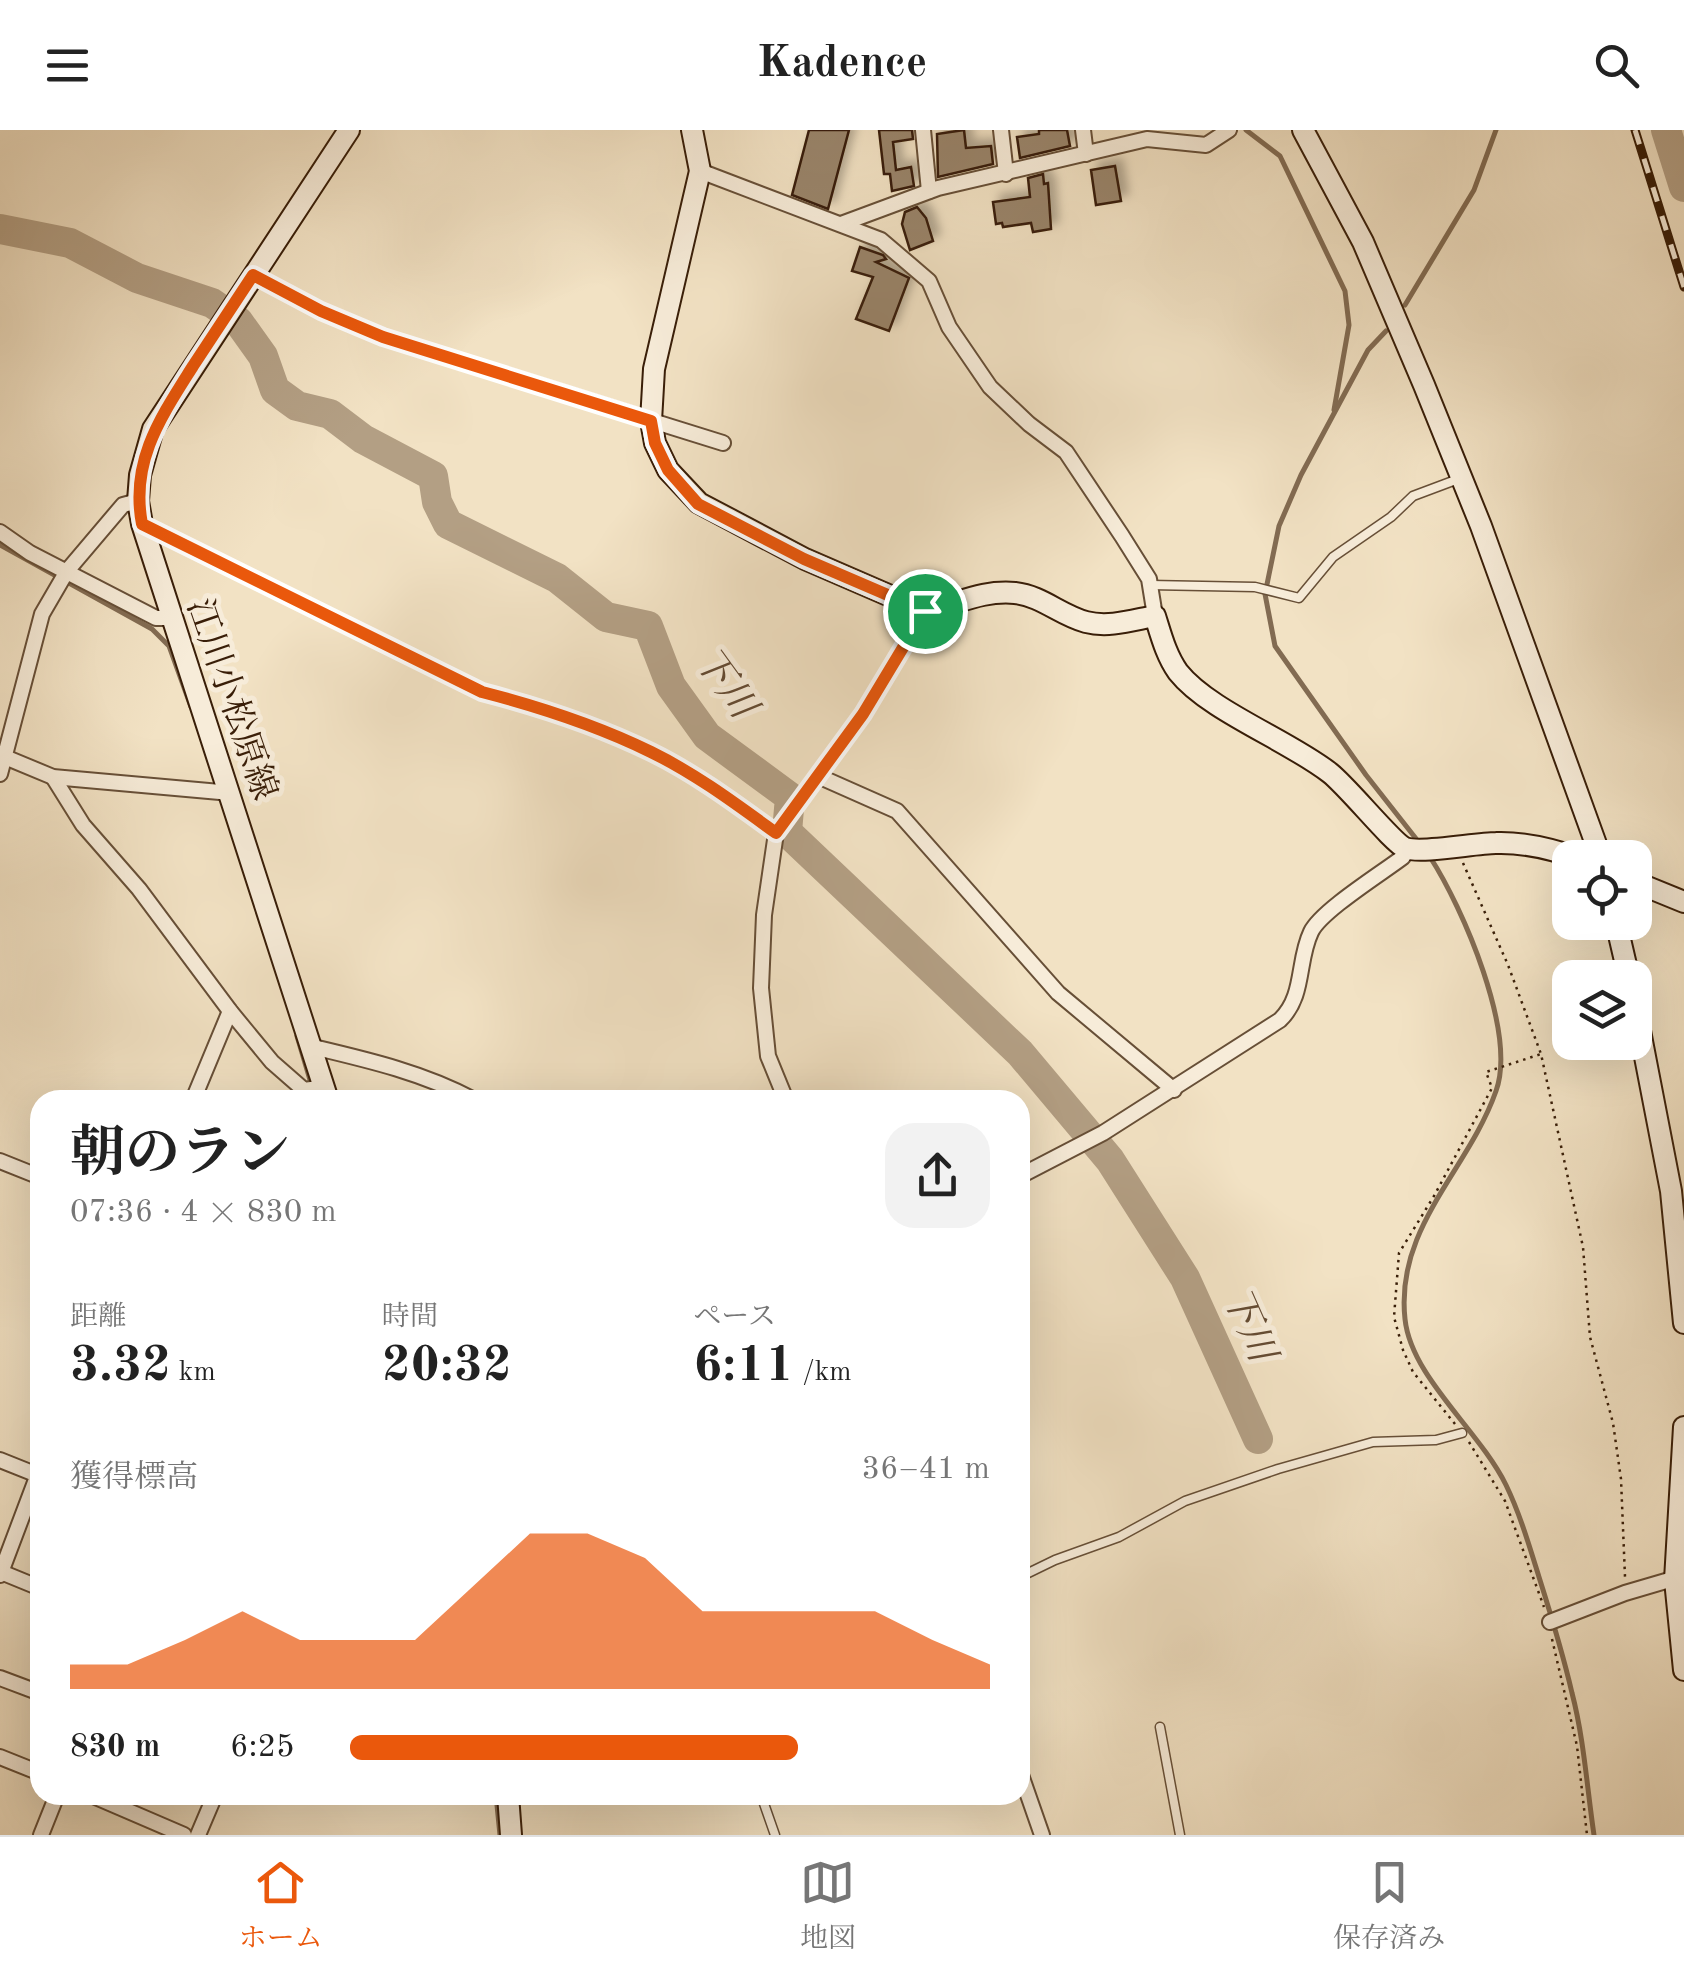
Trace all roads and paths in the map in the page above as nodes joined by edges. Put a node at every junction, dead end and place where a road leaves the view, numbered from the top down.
1 (350, 130) edge
2 (692, 130) edge
3 (923, 130) edge
4 (1001, 130) edge
5 (1083, 130) edge
6 (1229, 130) edge
7 (1303, 130) edge
8 (1086, 154) junction
9 (700, 171) junction
10 (1006, 174) junction
11 (929, 191) junction
12 (841, 224) junction
13 (253, 275) junction
14 (651, 421) junction
15 (723, 443) dead end
16 (1462, 478) junction
17 (138, 501) junction
18 (142, 524) junction
19 (0, 532) edge
20 (67, 571) junction
21 (1150, 585) junction
22 (925, 611) junction
23 (1155, 616) junction
24 (170, 618) junction
25 (2, 756) edge
26 (0, 774) edge
27 (818, 776) junction
28 (52, 777) junction
29 (230, 793) junction
30 (776, 833) junction
31 (1596, 840) edge
32 (1455, 845) junction
33 (1406, 848) junction
34 (1552, 850) edge
35 (1652, 889) edge
36 (1684, 902) edge
37 (230, 1011) junction
38 (313, 1047) junction
39 (1541, 1054) junction
40 (1646, 1060) edge
41 (197, 1090) edge
42 (304, 1090) edge
43 (326, 1090) edge
44 (456, 1090) edge
45 (782, 1090) edge
46 (1174, 1090) junction
47 (0, 1161) edge
48 (1030, 1171) edge
49 (30, 1173) edge
50 (1681, 1251) edge
51 (1684, 1323) edge
52 (1684, 1427) edge
53 (1462, 1433) junction
54 (0, 1460) edge
55 (30, 1471) edge
56 (30, 1497) edge
57 (1030, 1573) edge
58 (0, 1574) edge
59 (1680, 1578) edge
60 (30, 1584) edge
61 (1625, 1593) junction
62 (1550, 1622) junction
63 (1684, 1670) edge
64 (0, 1678) edge
65 (30, 1689) edge
66 (1160, 1727) dead end
67 (0, 1757) edge
68 (30, 1770) edge
69 (1030, 1801) edge
70 (53, 1805) edge
71 (114, 1805) edge
72 (210, 1805) edge
73 (509, 1805) edge
74 (764, 1805) edge
75 (41, 1835) edge
76 (184, 1835) edge
77 (198, 1835) edge
78 (511, 1835) edge
79 (775, 1835) edge
80 (1042, 1835) edge
81 (1180, 1835) edge
82 (1588, 1835) edge

1 - 13 main road, 江川小松原線
2 - 9 main road
3 - 11 street
4 - 10 street
5 - 8 street
6 - 8 street
7 - 16 main road
8 - 10 street
9 - 12 street
9 - 14 main road
10 - 11 street
11 - 12 street
12 - 21 street
13 - 14 street
13 - 17 main road, 江川小松原線
14 - 15 street
14 - 22 main road
16 - 21 lane
16 - 31 main road
17 - 18 main road, 江川小松原線
17 - 20 street
18 - 24 main road, 江川小松原線
18 - 30 street
19 - 20 street
20 - 24 street
20 - 25 street
21 - 23 street
22 - 23 main road
22 - 27 path
23 - 33 main road
24 - 29 main road, 江川小松原線
25 - 26 street
25 - 28 street
27 - 30 street
27 - 46 street
28 - 29 street
28 - 37 street
29 - 38 main road, 江川小松原線
30 - 45 street
32 - 33 main road
32 - 34 main road
32 - 39 path
33 - 46 street
35 - 36 main road
37 - 41 street
37 - 42 street
38 - 43 main road, 江川小松原線
38 - 44 street
39 - 53 path
39 - 61 path
40 - 50 main road
46 - 48 street
47 - 49 street
50 - 51 main road
52 - 59 main road
53 - 57 lane
53 - 62 path
54 - 55 street
56 - 58 street
58 - 60 street
59 - 61 street
59 - 63 main road
61 - 62 street
62 - 82 path
64 - 65 street
66 - 81 lane
67 - 68 street
69 - 80 street
70 - 75 street
71 - 76 street
72 - 77 street
73 - 78 main road
74 - 79 lane

